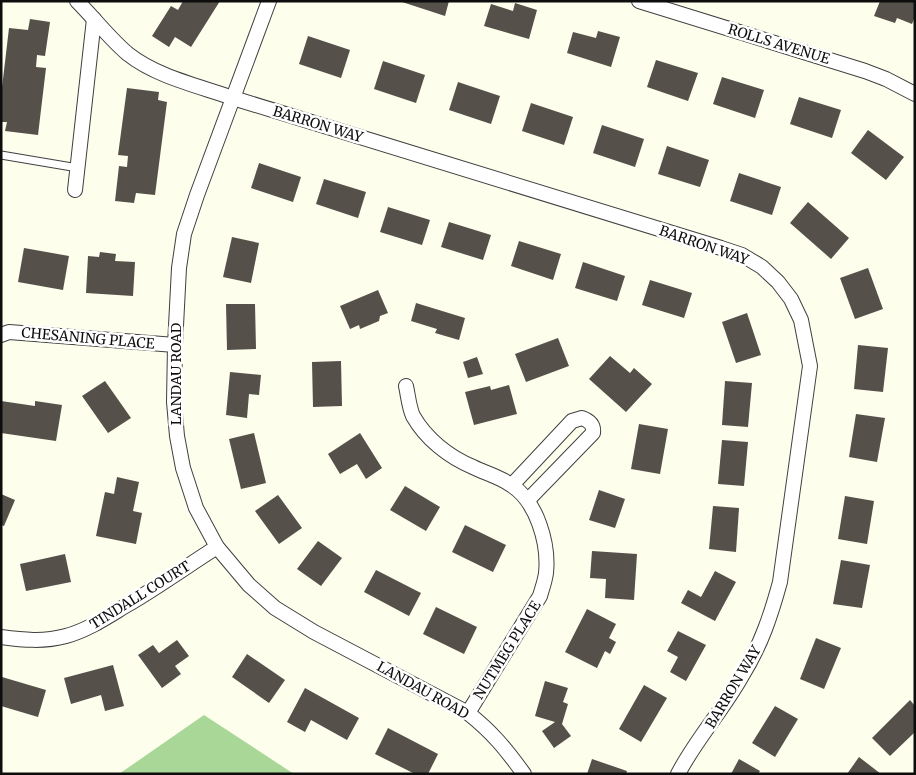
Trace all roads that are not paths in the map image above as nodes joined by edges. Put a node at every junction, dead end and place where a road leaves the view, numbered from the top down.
1 (77, 1) edge
2 (269, 1) edge
3 (640, 1) edge
4 (94, 19) junction
5 (915, 94) edge
6 (233, 98) junction
7 (1, 155) edge
8 (78, 168) junction
9 (75, 190) dead end
10 (1, 335) edge
11 (175, 345) junction
12 (406, 386) dead end
13 (512, 485) junction
14 (528, 500) junction
15 (217, 547) junction
16 (1, 637) edge
17 (468, 713) junction
18 (524, 774) edge
19 (678, 774) edge

1 - 4 street, BARRON WAY
2 - 6 street, LANDAU ROAD
3 - 5 street, ROLLS AVENUE
4 - 6 street, BARRON WAY
4 - 8 street
6 - 11 street, LANDAU ROAD
6 - 19 street, BARRON WAY
7 - 8 lane
8 - 9 street
10 - 11 street, CHESANING PLACE
11 - 15 street, LANDAU ROAD
12 - 13 street, NUTMEG PLACE
13 - 14 street, NUTMEG PLACE
13 - 14 street
14 - 17 street, NUTMEG PLACE
15 - 16 street, TINDALL COURT
15 - 17 street, LANDAU ROAD
17 - 18 street, LANDAU ROAD

